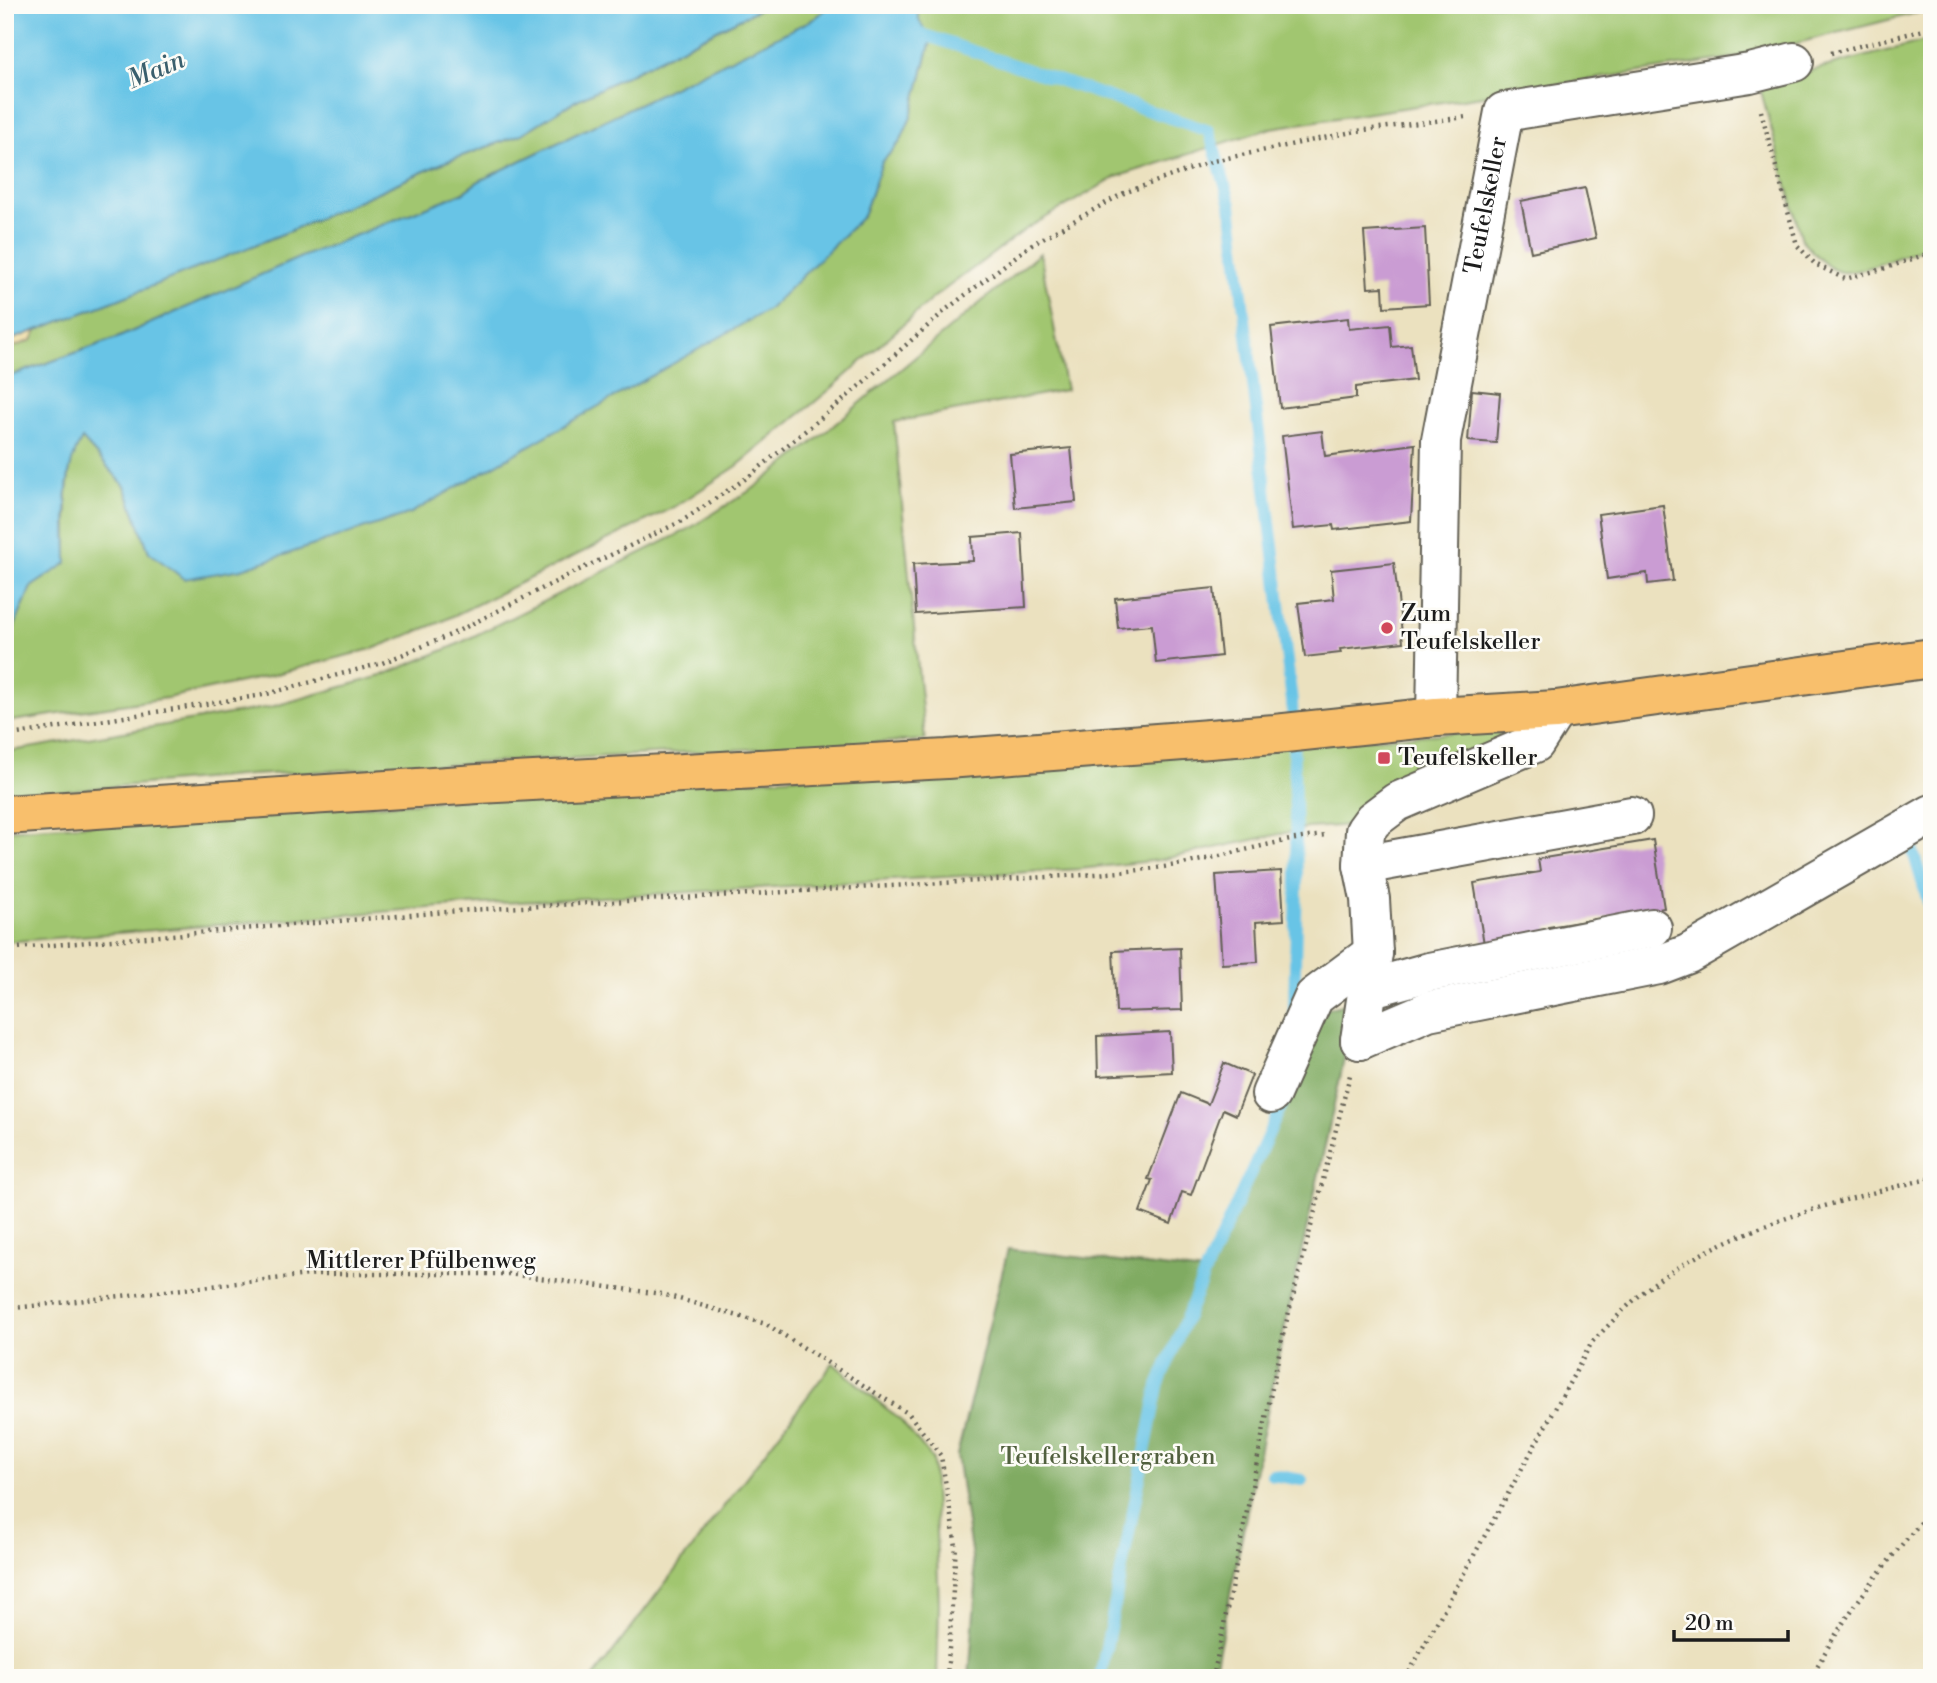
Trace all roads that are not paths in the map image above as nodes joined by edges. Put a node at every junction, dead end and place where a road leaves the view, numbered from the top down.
1 (1794, 62) road end
2 (1932, 658) edge
3 (1556, 710) junction
4 (1436, 716) junction
5 (1932, 814) edge
6 (5, 815) edge
7 (1632, 816) dead end
8 (1363, 865) junction
9 (1652, 928) dead end
10 (1370, 971) junction
11 (1270, 1094) dead end

1 - 4 street, Teufelskeller
2 - 3 main road
3 - 4 main road
3 - 8 street
4 - 6 main road
5 - 10 street
7 - 8 street
8 - 10 street
9 - 10 street
10 - 11 street

